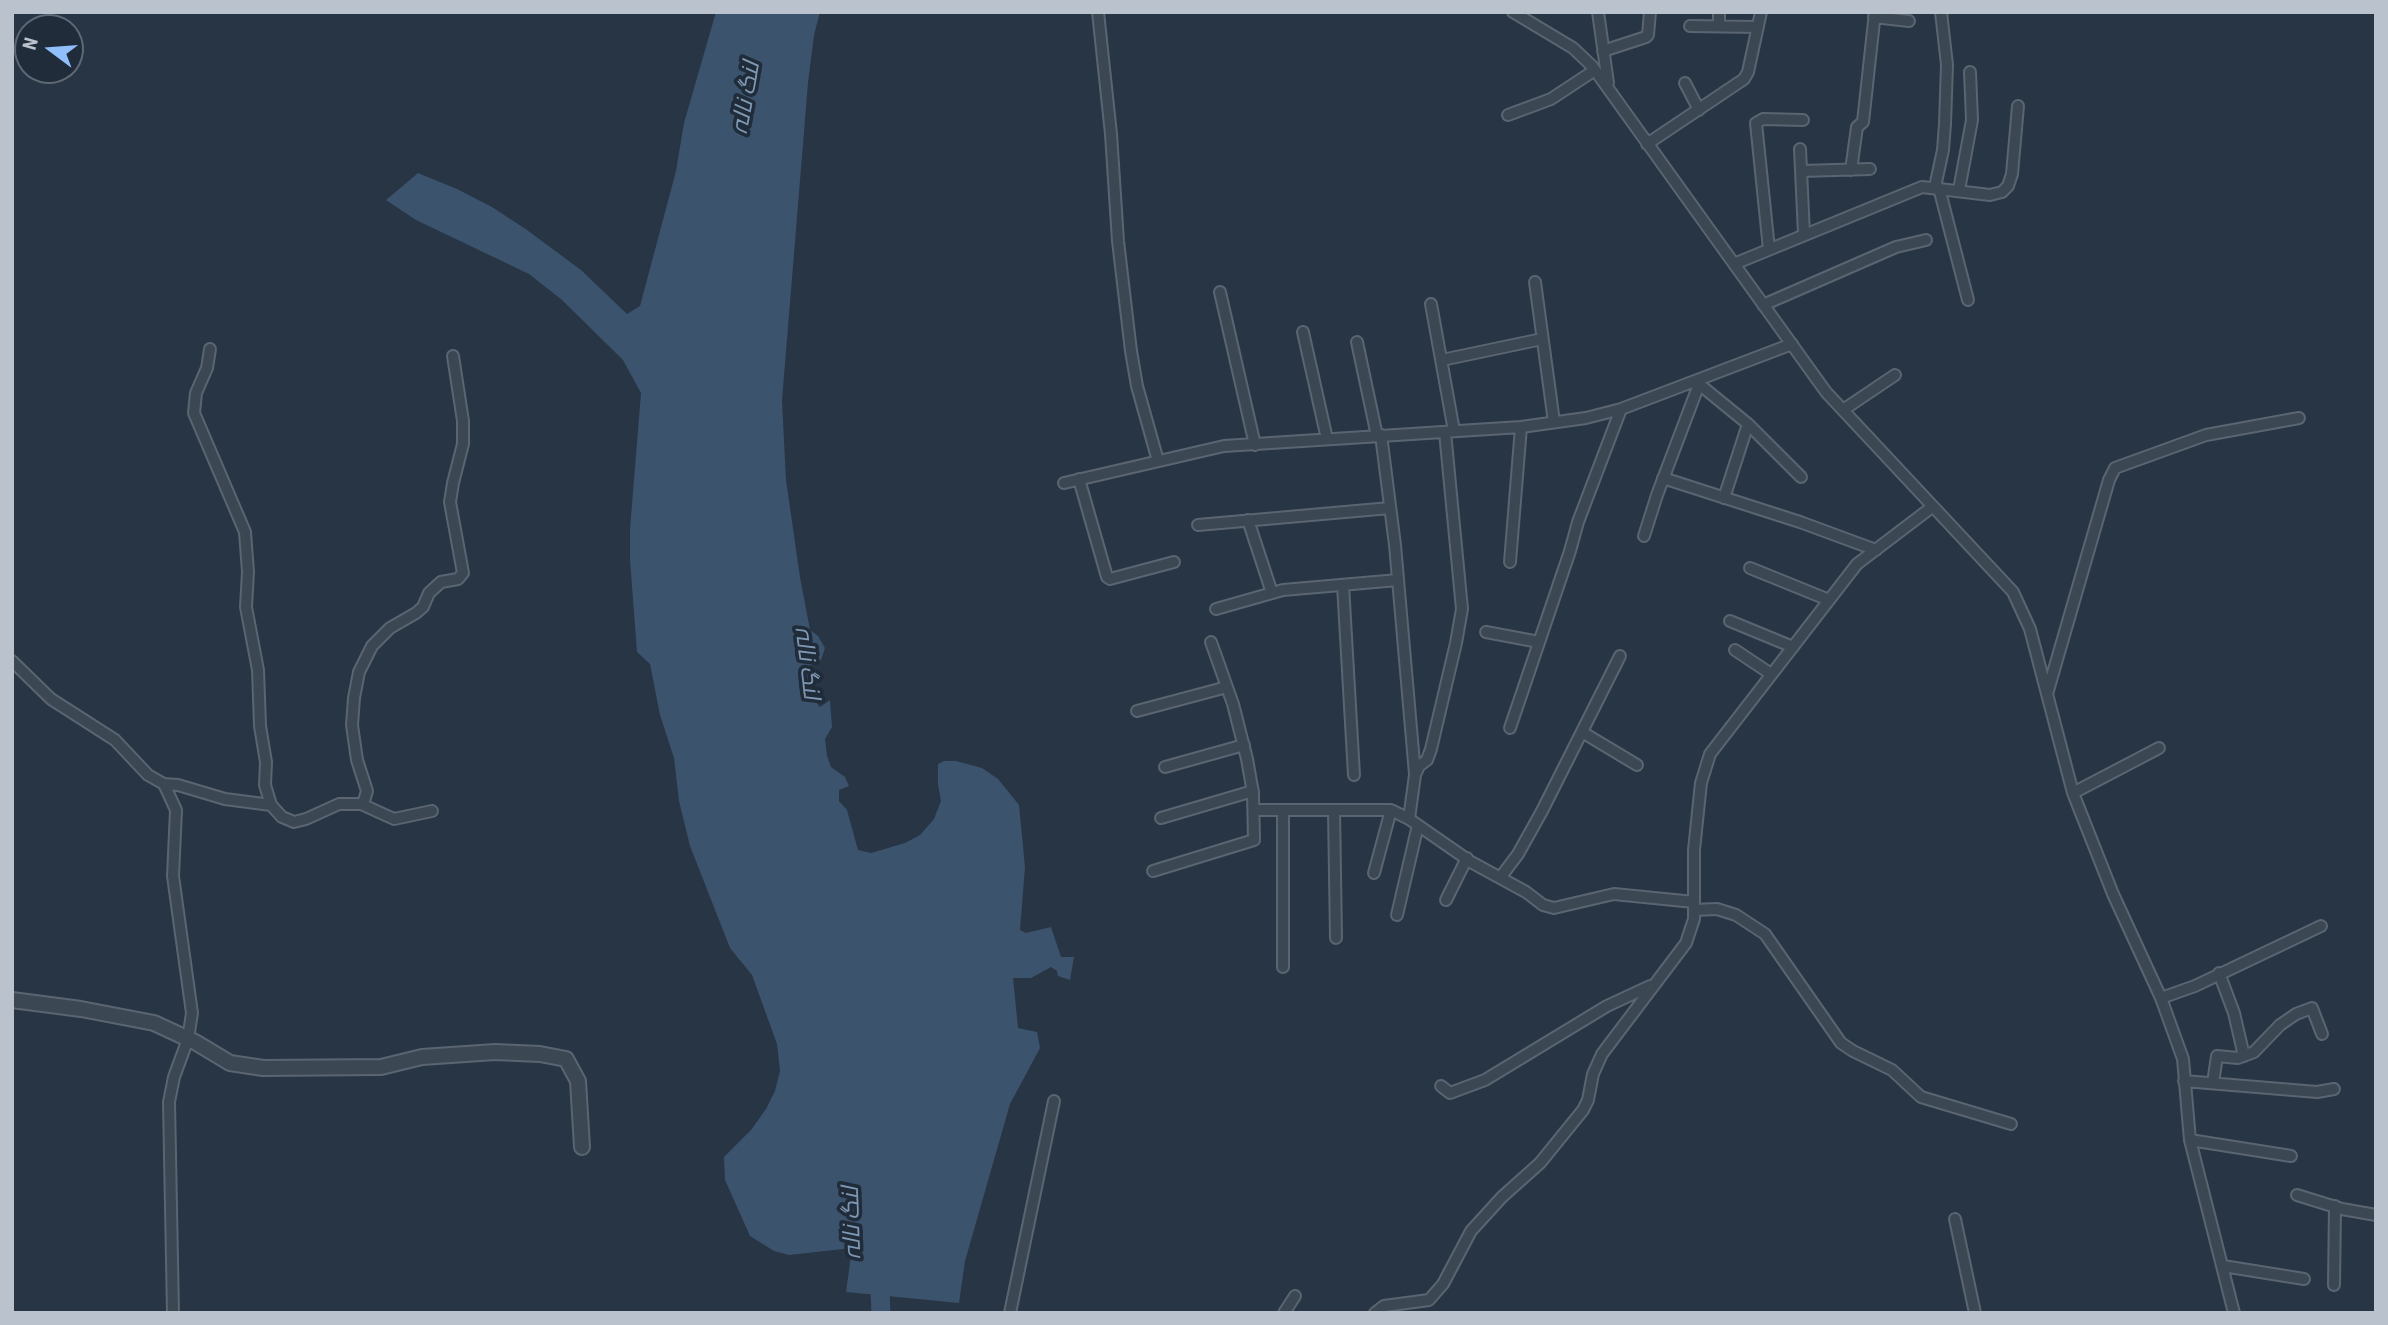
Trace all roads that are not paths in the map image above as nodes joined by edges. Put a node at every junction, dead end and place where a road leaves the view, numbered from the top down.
1 (1098, 12) edge
2 (1513, 12) edge
3 (1598, 12) edge
4 (1650, 12) edge
5 (1719, 12) edge
6 (1761, 12) edge
7 (1941, 12) edge
8 (1875, 15) edge
9 (1909, 20) dead end
10 (1690, 26) dead end
11 (1719, 26) junction
12 (1758, 27) junction
13 (1603, 51) junction
14 (1595, 70) junction
15 (1970, 72) dead end
16 (1685, 83) dead end
17 (1608, 86) junction
18 (2018, 106) dead end
19 (1699, 110) junction
20 (1508, 115) dead end
21 (1803, 120) dead end
22 (1647, 144) junction
23 (1800, 149) dead end
24 (1870, 169) dead end
25 (1851, 170) junction
26 (1801, 171) junction
27 (1937, 187) junction
28 (1959, 190) junction
29 (1804, 234) junction
30 (1926, 240) dead end
31 (1769, 249) junction
32 (1734, 264) junction
33 (1535, 282) dead end
34 (1220, 292) dead end
35 (1968, 300) dead end
36 (1431, 304) dead end
37 (1763, 305) junction
38 (1303, 332) dead end
39 (1542, 339) junction
40 (1357, 342) dead end
41 (1792, 344) junction
42 (210, 349) dead end
43 (453, 356) dead end
44 (1442, 360) junction
45 (1895, 375) dead end
46 (1700, 381) junction
47 (1621, 409) junction
48 (1843, 410) junction
49 (2299, 418) dead end
50 (1554, 422) junction
51 (1748, 424) junction
52 (1521, 427) junction
53 (1449, 431) junction
54 (1379, 435) junction
55 (1327, 439) junction
56 (1255, 445) junction
57 (1158, 461) junction
58 (1801, 477) dead end
59 (1663, 478) junction
60 (1080, 479) junction
61 (1064, 483) dead end
62 (1724, 498) junction
63 (1932, 507) junction
64 (1390, 508) junction
65 (1248, 520) junction
66 (1198, 525) dead end
67 (1644, 536) dead end
68 (1876, 550) junction
69 (1174, 562) dead end
70 (1510, 562) dead end
71 (1750, 568) dead end
72 (1398, 580) junction
73 (1343, 584) junction
74 (1272, 593) junction
75 (1829, 600) junction
76 (1216, 609) dead end
77 (1730, 621) dead end
78 (1486, 632) dead end
79 (1211, 642) dead end
80 (1539, 642) junction
81 (1793, 647) junction
82 (1735, 650) dead end
83 (1620, 656) dead end
84 (12, 661) edge
85 (1771, 674) junction
86 (1227, 687) junction
87 (2046, 697) junction
88 (1137, 711) dead end
89 (1510, 728) dead end
90 (1582, 732) junction
91 (1244, 745) junction
92 (2159, 748) dead end
93 (1637, 765) dead end
94 (1165, 767) dead end
95 (1354, 775) dead end
96 (1415, 775) junction
97 (164, 784) junction
98 (1252, 791) junction
99 (2073, 793) junction
100 (361, 804) junction
101 (271, 805) junction
102 (1254, 810) junction
103 (1283, 810) junction
104 (1334, 810) junction
105 (1391, 810) junction
106 (432, 811) dead end
107 (1161, 818) dead end
108 (1414, 822) junction
109 (1466, 858) junction
110 (1153, 871) dead end
111 (1374, 873) dead end
112 (1500, 878) junction
113 (1446, 900) dead end
114 (1694, 906) junction
115 (1397, 915) dead end
116 (2321, 926) dead end
117 (1336, 938) dead end
118 (1283, 967) dead end
119 (2219, 974) junction
120 (1653, 985) junction
121 (2161, 998) junction
122 (12, 1000) edge
123 (2322, 1034) dead end
124 (188, 1039) junction
125 (2244, 1056) junction
126 (2184, 1081) junction
127 (2213, 1083) junction
128 (1441, 1086) dead end
129 (2334, 1089) dead end
130 (1054, 1101) dead end
131 (2011, 1124) dead end
132 (2190, 1140) junction
133 (582, 1147) dead end
134 (2291, 1156) dead end
135 (2297, 1195) dead end
136 (2335, 1206) junction
137 (2376, 1215) edge
138 (1955, 1219) dead end
139 (2223, 1266) junction
140 (2304, 1279) dead end
141 (2334, 1285) dead end
142 (1295, 1296) dead end
143 (173, 1313) edge
144 (1010, 1313) edge
145 (1284, 1313) edge
146 (1375, 1313) edge
147 (1975, 1313) edge
148 (2234, 1313) edge

1 - 57 street
2 - 14 street
3 - 13 street
4 - 13 street
5 - 11 street
6 - 12 street
7 - 27 street
8 - 9 street
8 - 25 street
10 - 11 street
11 - 12 street
12 - 19 street
13 - 17 street
14 - 17 street
14 - 20 street
15 - 28 street
16 - 19 street
17 - 22 street
18 - 28 street
19 - 22 street
21 - 31 street
22 - 32 street
23 - 26 street
24 - 25 street
25 - 26 street
26 - 29 street
27 - 28 street
27 - 29 street
27 - 35 street
29 - 31 street
30 - 37 street
31 - 32 street
32 - 37 street
33 - 39 street
34 - 56 street
36 - 44 street
37 - 41 street
38 - 55 street
39 - 44 street
39 - 50 street
40 - 54 street
41 - 46 street
41 - 48 street
42 - 101 street
43 - 100 street
44 - 53 street
45 - 48 street
46 - 47 street
46 - 51 street
46 - 59 street
47 - 50 street
47 - 80 street
48 - 63 street
49 - 87 street
50 - 52 street
51 - 58 street
51 - 62 street
52 - 53 street
52 - 70 street
53 - 54 street
53 - 96 street
54 - 55 street
54 - 64 street
55 - 56 street
56 - 57 street
57 - 60 street
59 - 62 street
59 - 67 street
60 - 61 street
60 - 69 street
62 - 68 street
63 - 68 street
63 - 87 street
64 - 65 street
64 - 72 street
65 - 66 street
65 - 74 street
68 - 75 street
71 - 75 street
72 - 73 street
72 - 96 street
73 - 74 street
73 - 95 street
74 - 76 street
75 - 81 street
77 - 81 street
78 - 80 street
79 - 86 street
80 - 89 street
81 - 85 street
82 - 85 street
83 - 90 street
84 - 97 street
85 - 114 street
86 - 88 street
86 - 91 street
87 - 99 street
90 - 93 street
90 - 112 street
91 - 94 street
91 - 98 street
92 - 99 street
96 - 108 street
97 - 101 street
97 - 124 street
98 - 102 street
98 - 107 street
99 - 121 street
100 - 101 street
100 - 106 street
102 - 103 street
102 - 110 street
103 - 104 street
103 - 118 street
104 - 105 street
104 - 117 street
105 - 108 street
105 - 111 street
108 - 109 street
108 - 115 street
109 - 112 street
109 - 113 street
112 - 114 street
114 - 120 street
114 - 131 street
116 - 119 street
119 - 121 street
119 - 125 street
120 - 128 street
120 - 146 street
121 - 126 street
122 - 124 street
123 - 125 street
124 - 133 street
124 - 143 street
125 - 127 street
126 - 127 street
126 - 132 street
127 - 129 street
130 - 144 street
132 - 134 street
132 - 139 street
135 - 136 street
136 - 137 street
136 - 141 street
138 - 147 street
139 - 140 street
139 - 148 street
142 - 145 street

